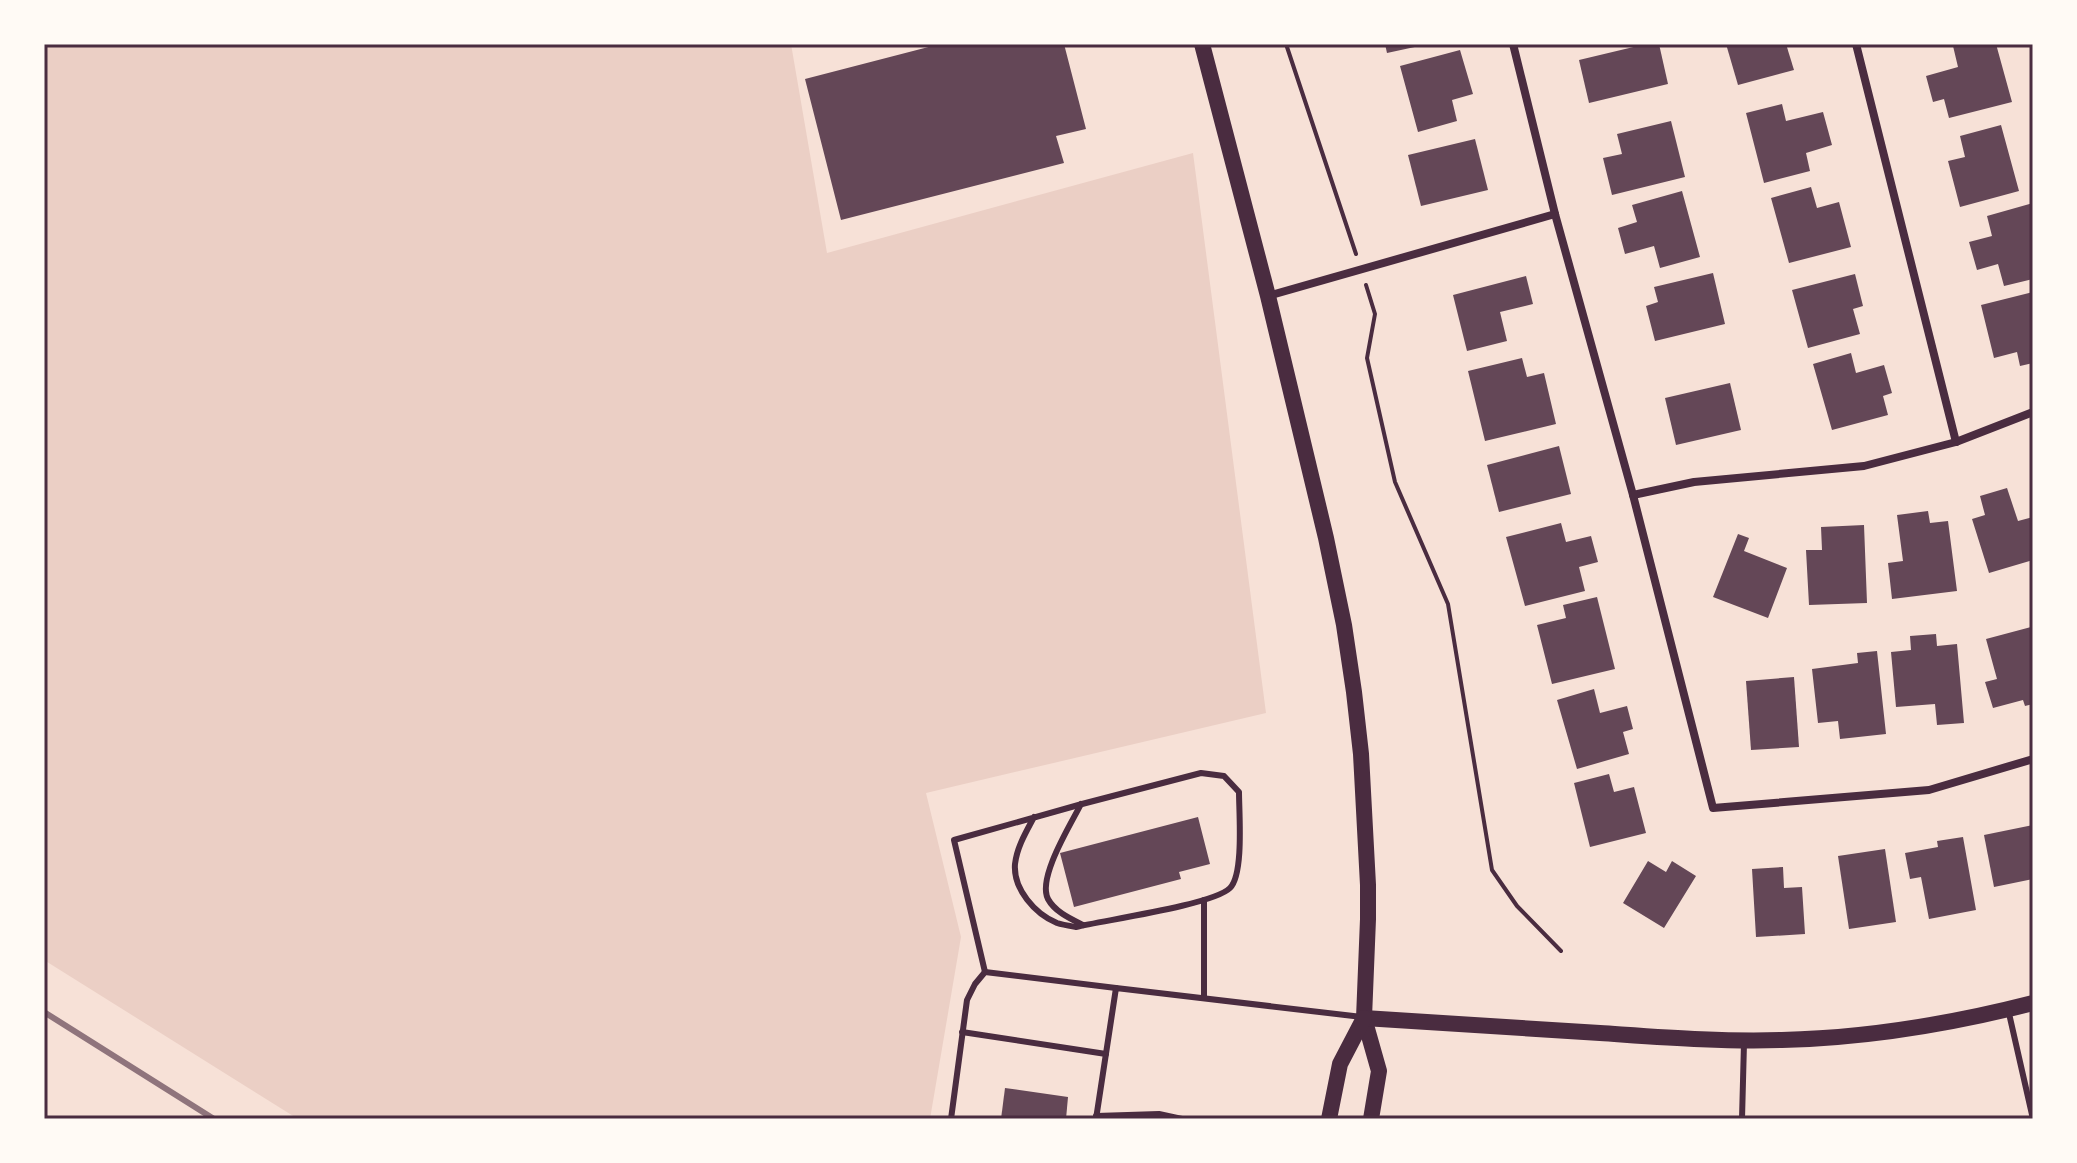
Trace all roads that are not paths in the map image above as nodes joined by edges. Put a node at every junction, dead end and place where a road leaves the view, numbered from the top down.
1 (1202, 44) edge
2 (1513, 44) edge
3 (1856, 44) edge
4 (1555, 214) junction
5 (1268, 296) junction
6 (2033, 412) edge
7 (1956, 442) junction
8 (1633, 495) junction
9 (2033, 759) edge
10 (1082, 804) junction
11 (1034, 817) junction
12 (1204, 900) junction
13 (1083, 925) junction
14 (985, 972) junction
15 (1116, 988) junction
16 (1204, 998) junction
17 (2033, 1003) edge
18 (2008, 1009) junction
19 (1364, 1018) junction
20 (962, 1032) junction
21 (1744, 1039) junction
22 (1106, 1054) junction
23 (1096, 1118) edge
24 (951, 1119) edge
25 (1182, 1119) edge
26 (1329, 1119) edge
27 (1371, 1119) edge
28 (1742, 1119) edge
29 (2033, 1119) edge

1 - 5 main road
2 - 4 street
3 - 7 street
4 - 5 street
4 - 8 street
5 - 19 main road
6 - 7 street
7 - 8 street
8 - 9 street
10 - 11 lane
10 - 12 lane
10 - 13 lane
11 - 13 lane
11 - 14 lane
12 - 13 lane
12 - 16 lane
14 - 15 lane
14 - 20 lane
15 - 16 lane
15 - 22 lane
16 - 19 lane
17 - 18 main road
18 - 21 main road
18 - 29 lane
19 - 21 main road
19 - 26 main road
19 - 27 main road
20 - 22 lane
20 - 24 lane
21 - 28 lane
22 - 23 lane
23 - 25 lane

